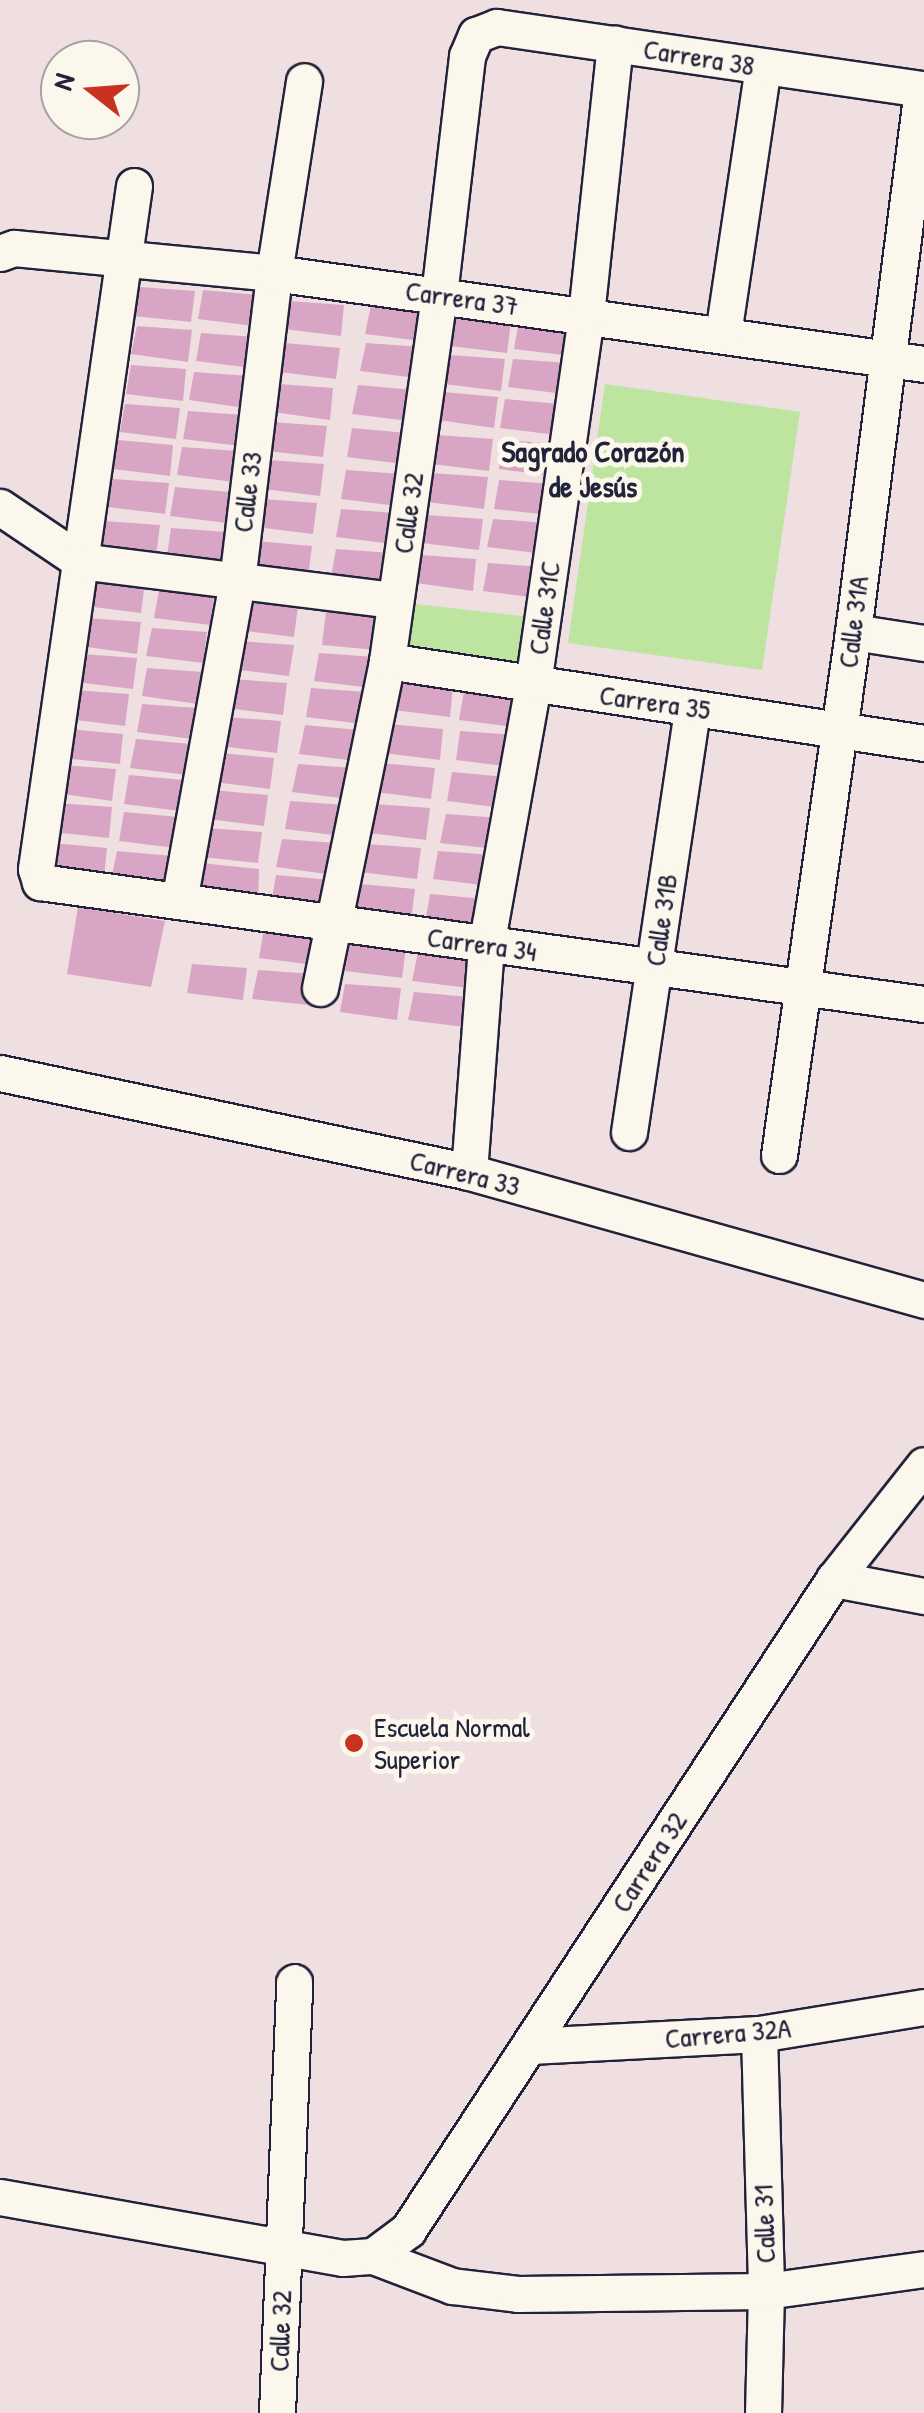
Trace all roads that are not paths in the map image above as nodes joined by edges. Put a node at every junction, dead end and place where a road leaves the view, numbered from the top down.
1 (476, 35) joint
2 (615, 44) junction
3 (763, 67) junction
4 (304, 81) dead end
5 (923, 89) edge
6 (134, 186) dead end
7 (0, 254) edge
8 (124, 261) junction
9 (274, 273) junction
10 (439, 295) junction
11 (586, 316) junction
12 (723, 334) junction
13 (885, 358) junction
14 (924, 364) edge
15 (0, 506) edge
16 (80, 561) junction
17 (236, 581) junction
18 (395, 600) junction
19 (853, 632) junction
20 (924, 643) edge
21 (386, 661) junction
22 (533, 684) junction
23 (692, 708) junction
24 (838, 730) junction
25 (924, 743) edge
26 (179, 901) junction
27 (336, 922) junction
28 (486, 946) junction
29 (654, 966) junction
30 (802, 986) junction
31 (320, 988) dead end
32 (924, 1004) edge
33 (0, 1074) edge
34 (629, 1132) dead end
35 (779, 1154) dead end
36 (469, 1172) junction
37 (924, 1300) edge
38 (924, 1465) edge
39 (834, 1579) junction
40 (924, 1596) edge
41 (294, 1982) dead end
42 (924, 2008) edge
43 (759, 2034) junction
44 (530, 2046) junction
45 (0, 2198) edge
46 (283, 2248) junction
47 (374, 2256) junction
48 (924, 2269) edge
49 (766, 2290) junction
50 (277, 2413) edge
51 (763, 2413) edge

1 - 2 street, Carrera 38
1 - 10 street, Calle 32
2 - 3 street, Carrera 38
2 - 11 street, Calle 31C
3 - 5 street, Carrera 38
3 - 12 street
4 - 9 street, Calle 33
5 - 13 street, Calle 31A
6 - 8 street
7 - 8 street, Carrera 37
8 - 9 street, Carrera 37
8 - 16 street
9 - 10 street, Carrera 37
9 - 17 street, Calle 33
10 - 11 street, Carrera 37
10 - 18 street, Calle 32
11 - 12 street, Carrera 37
11 - 22 street, Calle 31C
12 - 13 street, Carrera 37
13 - 14 street, Carrera 37
13 - 19 street, Calle 31A
15 - 16 street
16 - 17 street
16 - 26 street, Carrera 34
17 - 18 street
17 - 26 street, Calle 33
18 - 21 street, Calle 32
19 - 20 street
19 - 24 street, Calle 31A
21 - 22 street, Carrera 35
21 - 27 street, Calle 32
22 - 23 street, Carrera 35
22 - 28 street, Calle 31C
23 - 24 street, Carrera 35
23 - 29 street, Calle 31B
24 - 25 street, Carrera 35
24 - 30 street, Calle 31A
26 - 27 street, Carrera 34
27 - 28 street, Carrera 34
27 - 31 street, Calle 32
28 - 29 street, Carrera 34
28 - 36 street, Calle 31C
29 - 30 street, Carrera 34
29 - 34 street, Calle 31B
30 - 32 street, Carrera 34
30 - 35 street, Calle 31A
33 - 36 street, Carrera 33
36 - 37 street, Carrera 33
38 - 39 street, Carrera 32
39 - 40 street
39 - 44 street, Carrera 32
41 - 46 street, Calle 32
42 - 43 street, Carrera 32A
43 - 44 street, Carrera 32A
43 - 49 street, Calle 31
44 - 47 street, Carrera 32
45 - 46 street
46 - 47 street
46 - 50 street, Calle 32
47 - 49 street
48 - 49 street
49 - 51 street, Calle 31

